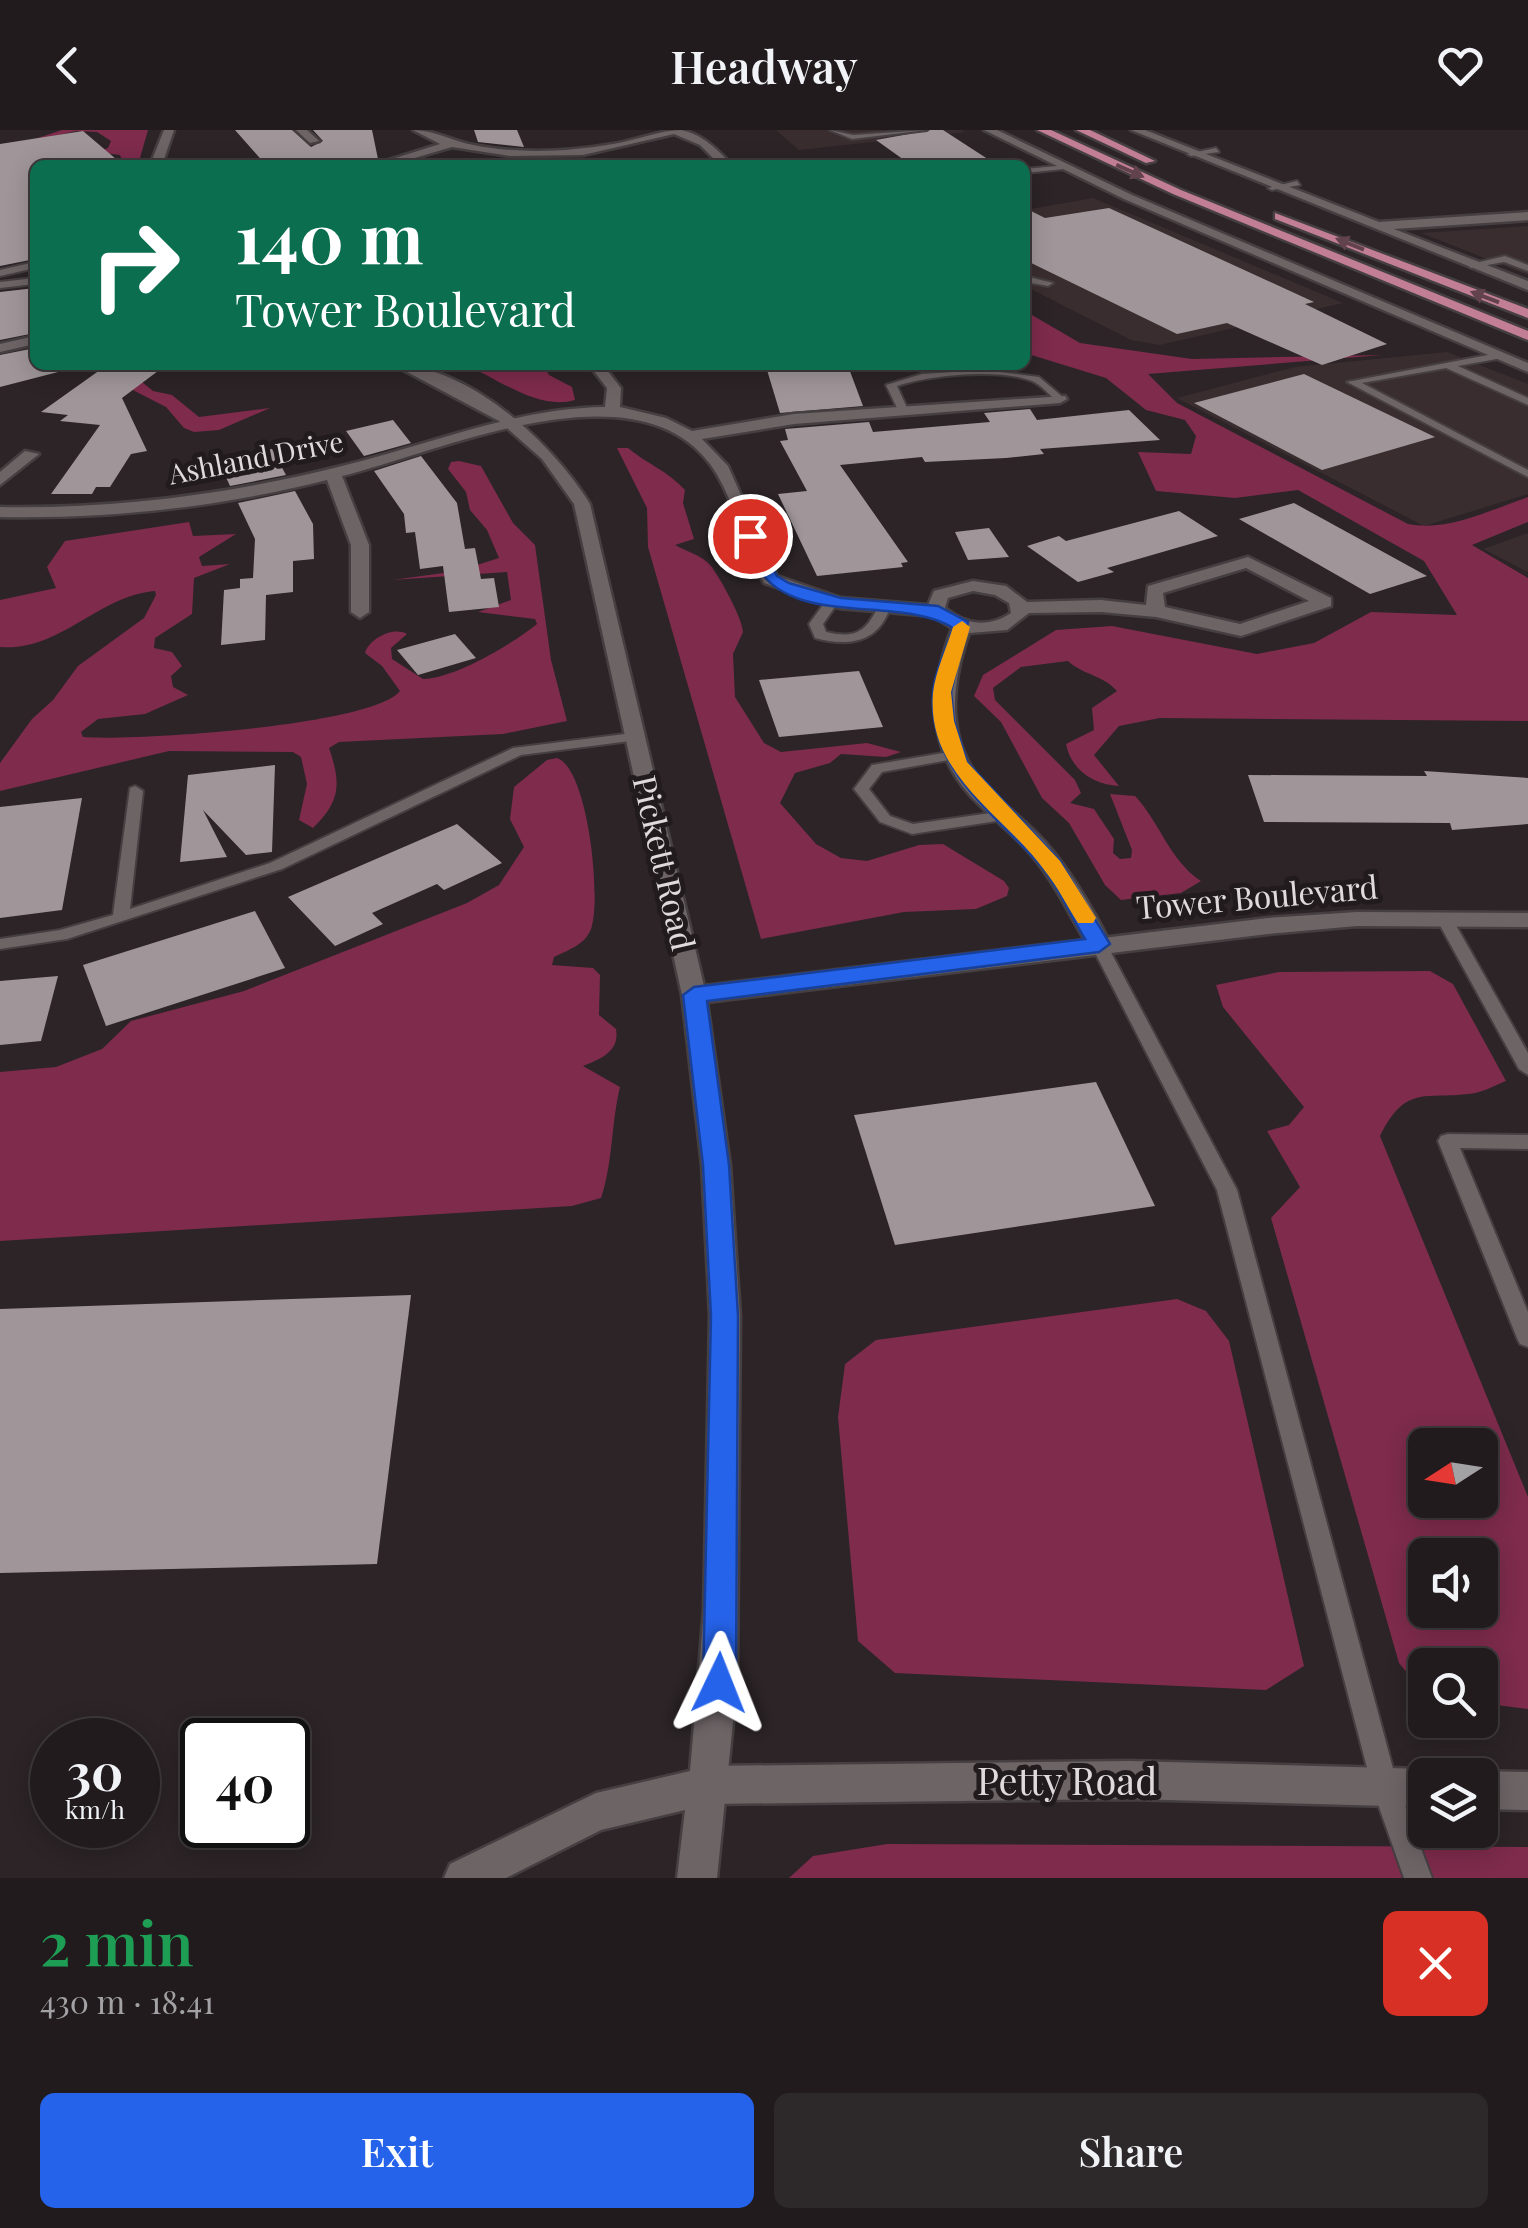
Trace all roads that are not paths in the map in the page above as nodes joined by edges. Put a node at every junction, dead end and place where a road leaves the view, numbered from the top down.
1 (169, 130) edge
2 (302, 130) edge
3 (418, 130) edge
4 (676, 130) edge
5 (834, 130) edge
6 (923, 130) edge
7 (989, 130) edge
8 (1042, 130) edge
9 (1081, 130) edge
10 (1136, 130) edge
11 (314, 141) dead end
12 (448, 145) junction
13 (1216, 150) dead end
14 (1191, 154) junction
15 (158, 160) edge
16 (396, 160) edge
17 (721, 160) edge
18 (1064, 167) junction
19 (1030, 170) edge
20 (1171, 170) dead end
21 (1297, 183) dead end
22 (1272, 188) junction
23 (1266, 210) dead end
24 (1528, 216) edge
25 (1372, 226) junction
26 (1471, 264) junction
27 (30, 266) edge
28 (1528, 268) edge
29 (0, 273) edge
30 (1030, 280) edge
31 (30, 281) edge
32 (1048, 283) dead end
33 (0, 284) edge
34 (1528, 286) edge
35 (1528, 314) edge
36 (1528, 336) edge
37 (30, 341) edge
38 (0, 348) edge
39 (1498, 356) junction
40 (1447, 365) junction
41 (1528, 368) edge
42 (412, 370) edge
43 (600, 370) edge
44 (1060, 399) joint
45 (1528, 402) edge
46 (903, 410) junction
47 (612, 411) junction
48 (517, 426) junction
49 (691, 436) junction
50 (31, 454) dead end
51 (1528, 456) edge
52 (1504, 463) junction
53 (333, 474) junction
54 (1528, 474) edge
55 (0, 480) edge
56 (0, 512) edge
57 (833, 601) junction
58 (884, 608) junction
59 (1021, 608) junction
60 (938, 611) junction
61 (1156, 611) junction
62 (360, 612) dead end
63 (962, 626) junction
64 (633, 737) junction
65 (955, 755) junction
66 (135, 791) dead end
67 (1005, 816) junction
68 (122, 918) junction
69 (1445, 920) junction
70 (1528, 920) edge
71 (0, 944) edge
72 (1099, 944) junction
73 (694, 995) junction
74 (1528, 1069) edge
75 (1528, 1142) edge
76 (1528, 1338) edge
77 (710, 1785) junction
78 (1384, 1787) junction
79 (1408, 1788) edge
80 (1498, 1790) edge
81 (1528, 1791) edge
82 (464, 1878) edge
83 (697, 1878) edge
84 (1418, 1878) edge

1 - 15 street
2 - 11 street
3 - 12 street
4 - 12 street
4 - 17 street
5 - 6 lane
7 - 18 street
8 -> 36 main road
9 - 20 main road
10 - 14 street
12 - 16 street
13 - 14 lane
14 - 22 street
18 - 19 lane
18 - 39 street
21 - 22 lane
22 - 25 street
35 -> 23 main road
24 - 25 street
25 - 26 street
26 - 28 lane
26 - 34 street
27 - 29 lane
30 - 32 lane
31 - 33 lane
37 - 38 street
39 - 40 lane
39 - 41 street
40 - 45 lane
40 - 52 lane
42 - 48 street, Pickett Road
43 - 47 street
44 - 46 street
44 - 46 lane
46 - 49 street
47 - 48 street, Ashland Drive
47 - 49 street
48 - 53 street, Ashland Drive
48 - 64 street, Pickett Road
49 - 57 street
50 - 55 street
51 - 52 lane
52 - 54 lane
53 - 56 street, Ashland Drive
53 - 62 street
57 - 58 street
57 - 58 lane
58 - 60 street
59 - 60 street
59 - 61 street
59 - 63 street
60 - 63 street
61 - 61 street
63 - 65 street
64 - 68 lane
64 - 73 street, Pickett Road
65 - 67 street
65 - 67 lane
66 - 68 lane
67 - 72 street
68 - 71 lane
69 - 70 street, Tower Boulevard
69 - 72 street, Tower Boulevard
69 - 74 lane
72 - 73 street, Tower Boulevard
72 - 78 lane
73 - 77 street, Pickett Road
75 - 76 lane
77 - 78 street, Petty Road
77 - 82 street, Petty Road
77 - 83 street, Pickett Road
78 - 79 street, Petty Road
78 - 84 lane
80 - 81 street

